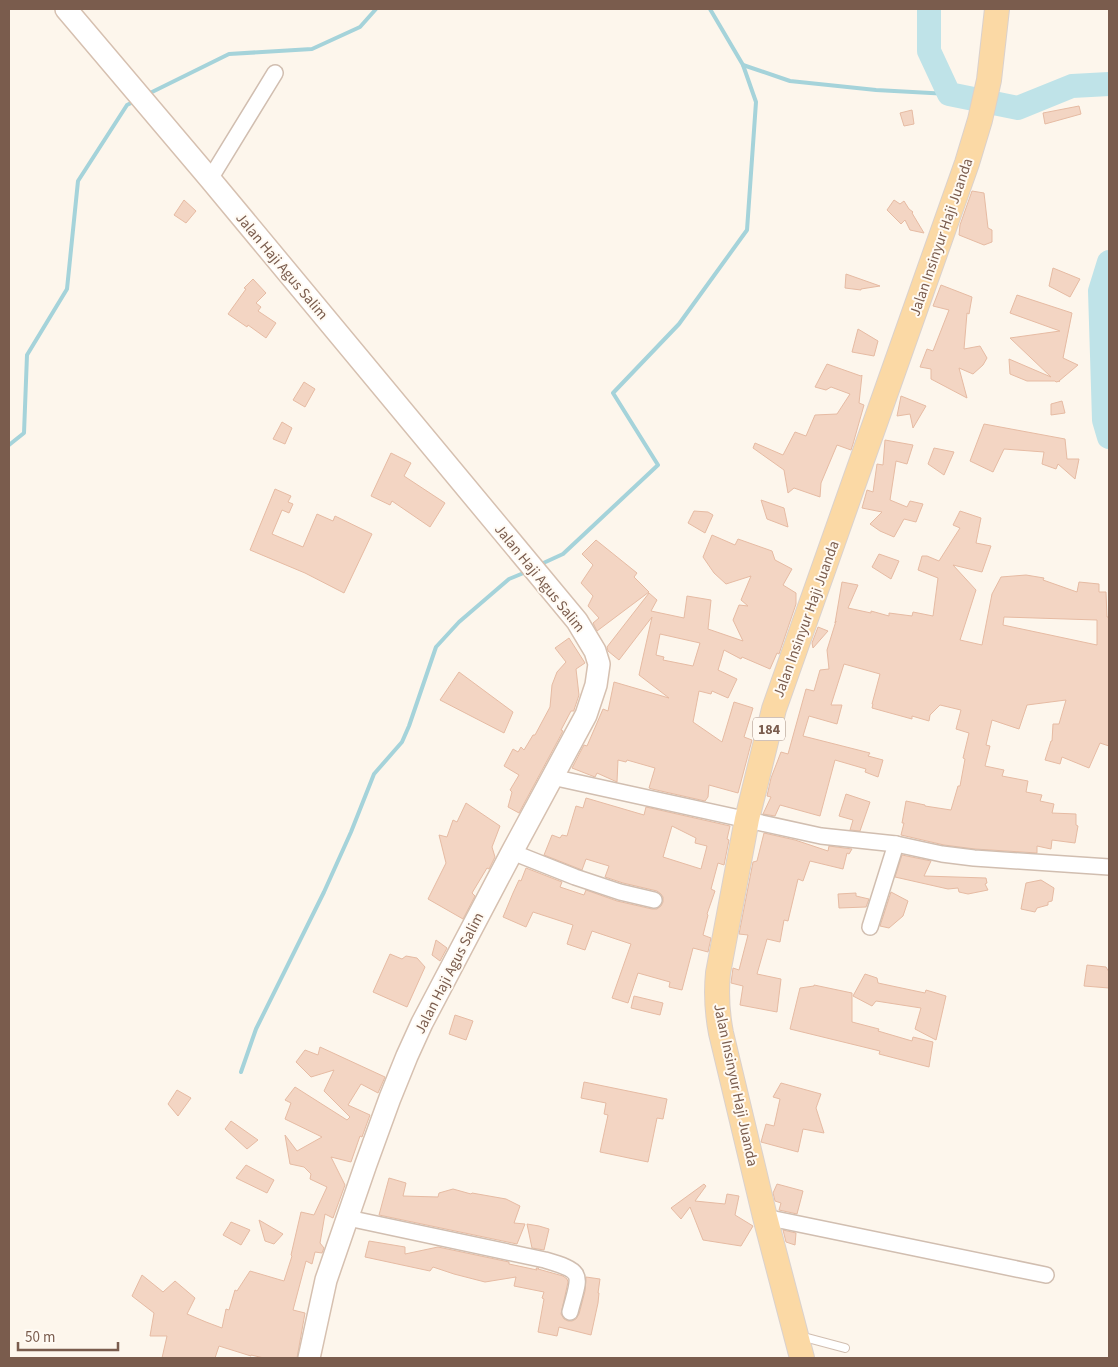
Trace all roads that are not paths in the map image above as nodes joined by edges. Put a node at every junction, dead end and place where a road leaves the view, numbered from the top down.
1 (66, 9) edge
2 (998, 9) edge
3 (275, 73) dead end
4 (210, 179) junction
5 (552, 776) junction
6 (747, 819) junction
7 (896, 844) junction
8 (512, 852) junction
9 (1109, 867) edge
10 (654, 900) dead end
11 (870, 927) dead end
12 (765, 1217) junction
13 (348, 1218) junction
14 (1046, 1275) dead end
15 (570, 1312) dead end
16 (796, 1335) junction
17 (845, 1348) dead end
18 (309, 1358) edge
19 (802, 1358) edge

1 - 4 street, Jalan Haji Agus Salim
2 - 6 main road, Jalan Insinyur Haji Juanda / 184
3 - 4 street
4 - 5 street, Jalan Haji Agus Salim
5 - 6 street
5 - 8 street, Jalan Haji Agus Salim
6 - 7 street
6 - 12 main road, Jalan Insinyur Haji Juanda / 184
7 - 9 street
7 - 11 street
8 - 10 street
8 - 13 street, Jalan Haji Agus Salim
12 - 14 street
12 - 16 main road, Jalan Insinyur Haji Juanda / 184
13 - 15 street
13 - 18 street, Jalan Haji Agus Salim
16 - 17 lane
16 - 19 main road, Jalan Insinyur Haji Juanda / 184

